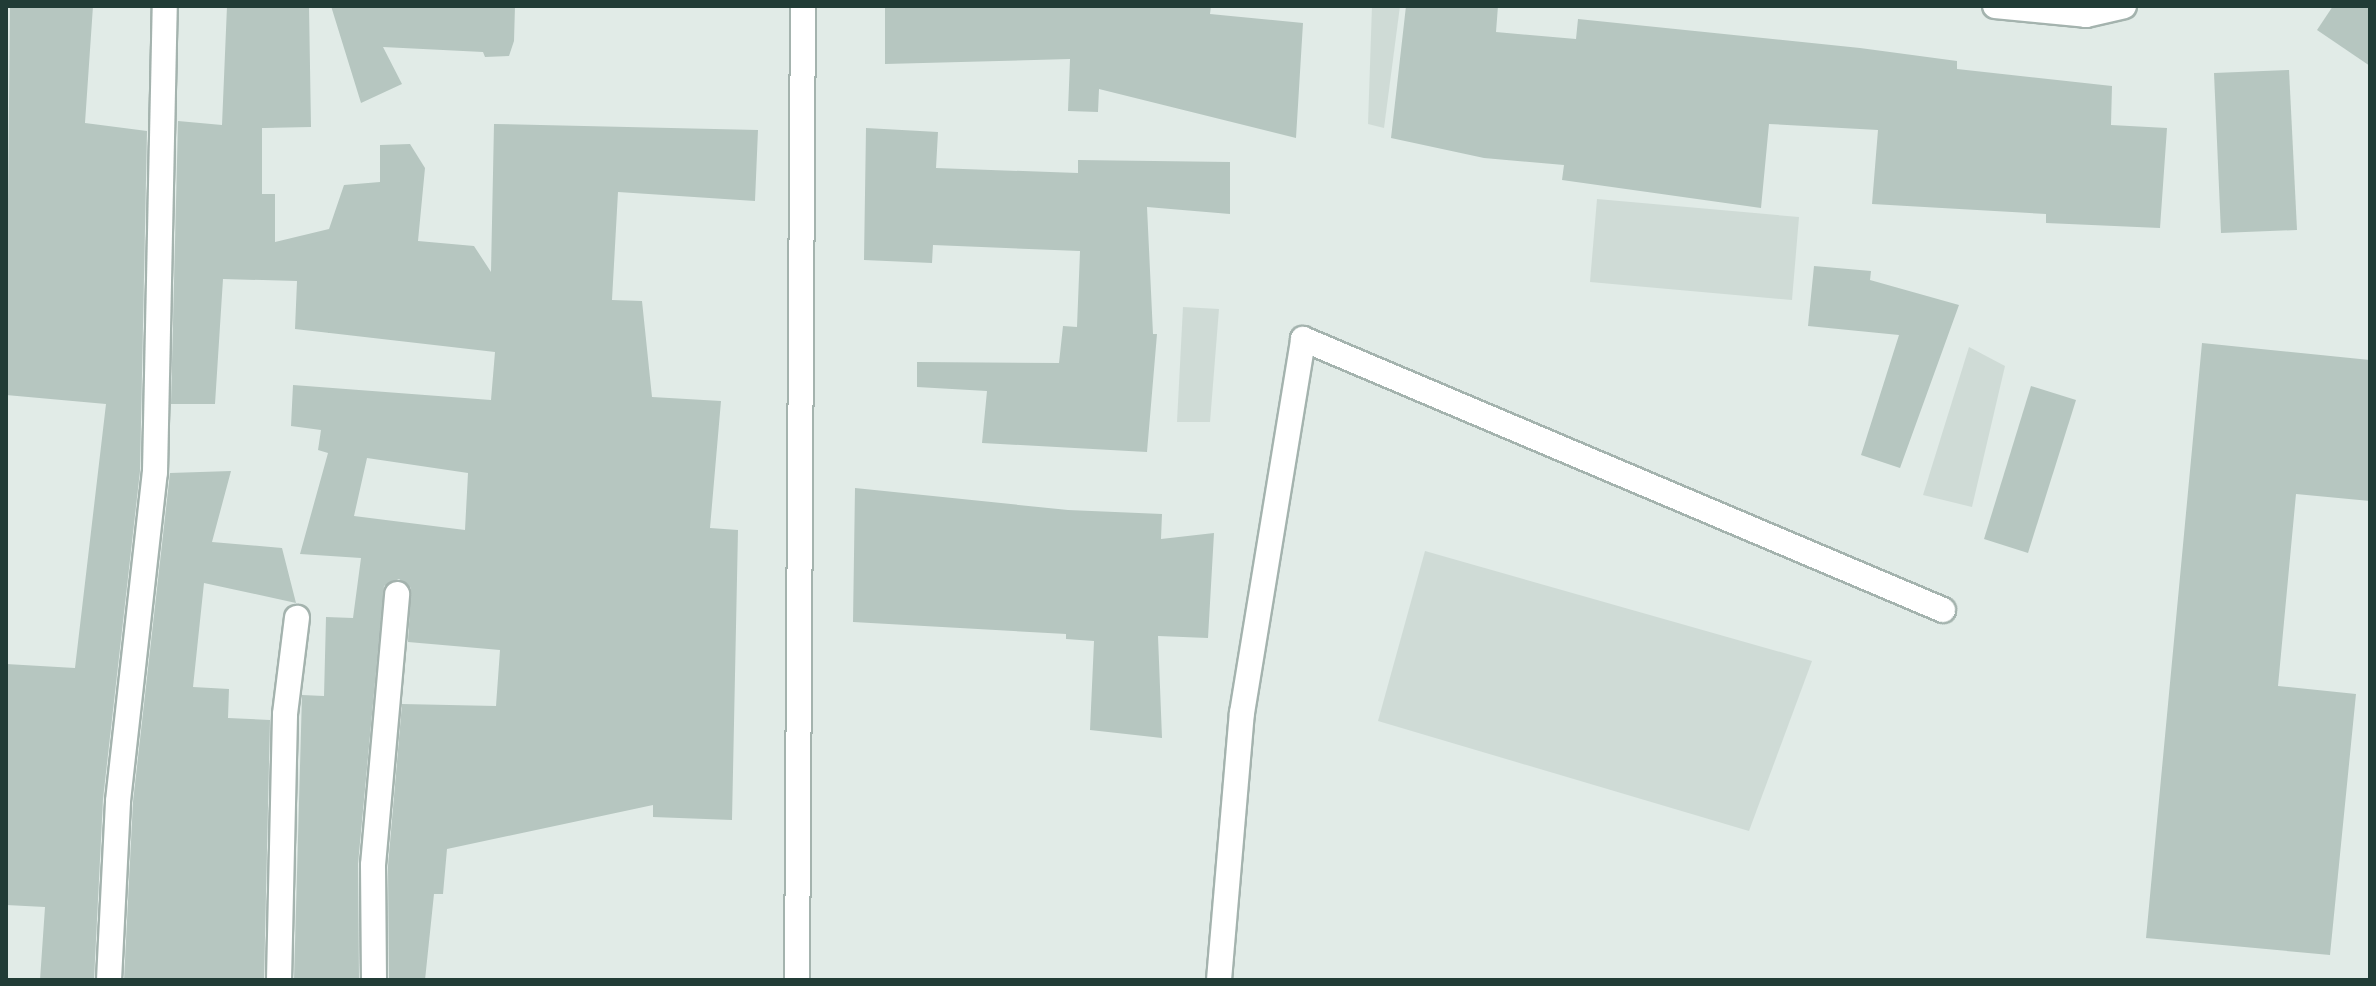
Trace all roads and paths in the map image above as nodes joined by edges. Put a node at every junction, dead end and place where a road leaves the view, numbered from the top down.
1 (165, 6) edge
2 (803, 6) edge
3 (1995, 6) edge
4 (2124, 6) edge
5 (2084, 10) edge
6 (397, 594) dead end
7 (1943, 610) dead end
8 (297, 618) dead end
9 (109, 980) edge
10 (279, 980) edge
11 (374, 980) edge
12 (797, 980) edge
13 (1219, 980) edge

1 - 9 street
2 - 12 street
3 - 5 street
4 - 5 street
6 - 11 street
7 - 13 street
8 - 10 street

